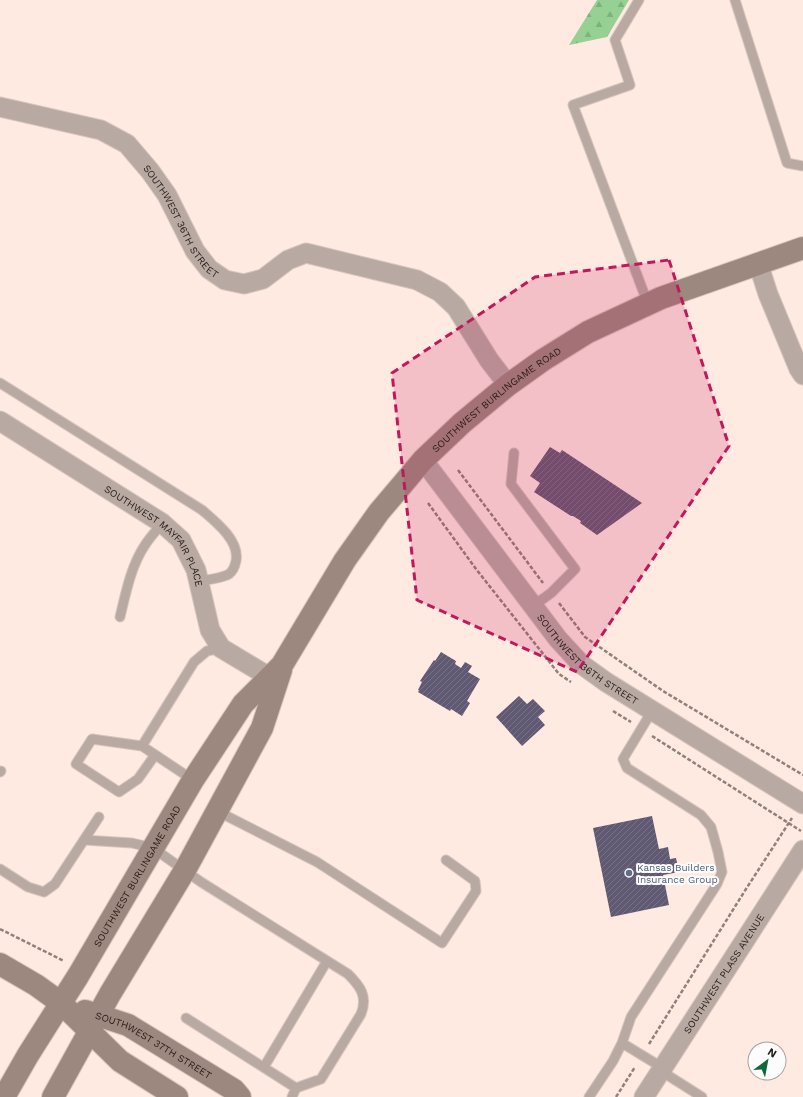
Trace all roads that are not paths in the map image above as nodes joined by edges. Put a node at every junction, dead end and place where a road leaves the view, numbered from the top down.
1 (639, 0) edge
2 (735, 0) edge
3 (0, 107) edge
4 (803, 166) edge
5 (803, 248) edge
6 (758, 263) junction
7 (648, 304) junction
8 (803, 375) edge
9 (0, 383) edge
10 (508, 385) junction
11 (0, 421) edge
12 (514, 454) dead end
13 (422, 460) junction
14 (162, 523) junction
15 (199, 581) junction
16 (533, 606) junction
17 (120, 617) dead end
18 (221, 648) junction
19 (277, 672) junction
20 (652, 711) junction
21 (142, 746) junction
22 (155, 755) junction
23 (193, 780) junction
24 (802, 804) edge
25 (217, 811) junction
26 (98, 817) dead end
27 (84, 840) junction
28 (154, 848) junction
29 (803, 850) edge
30 (446, 860) dead end
31 (0, 869) edge
32 (184, 870) junction
33 (327, 961) junction
34 (0, 964) edge
35 (61, 1003) junction
36 (186, 1018) dead end
37 (94, 1023) junction
38 (622, 1043) junction
39 (264, 1068) junction
40 (662, 1070) junction
41 (296, 1088) junction
42 (4, 1097) edge
43 (53, 1097) edge
44 (177, 1097) edge
45 (240, 1097) edge
46 (292, 1097) edge
47 (588, 1097) edge
48 (644, 1097) edge
49 (702, 1097) edge

1 - 7 lane
2 - 4 lane
3 - 10 street, SOUTHWEST 36TH STREET
5 - 6 main road, SOUTHWEST BURLINGAME ROAD
6 - 7 main road, SOUTHWEST BURLINGAME ROAD
6 - 8 street
7 - 10 main road, SOUTHWEST BURLINGAME ROAD
9 - 15 lane
10 - 13 main road, SOUTHWEST BURLINGAME ROAD
11 - 14 street, SOUTHWEST MAYFAIR PLACE
12 - 16 lane
13 - 16 street, SOUTHWEST 36TH STREET
13 - 19 main road, SOUTHWEST BURLINGAME ROAD
14 - 15 street, SOUTHWEST MAYFAIR PLACE
14 - 17 lane
15 - 18 street, SOUTHWEST MAYFAIR PLACE
16 - 20 street, SOUTHWEST 36TH STREET
18 - 19 street, SOUTHWEST MAYFAIR PLACE
18 - 21 lane
19 - 23 main road, SOUTHWEST BURLINGAME ROAD
19 - 25 main road, SOUTHWEST BURLINGAME ROAD
20 - 24 street, SOUTHWEST 36TH STREET
20 - 38 lane
21 - 22 lane
21 - 22 lane
22 - 23 lane
23 - 28 main road, SOUTHWEST BURLINGAME ROAD
25 - 30 lane
25 - 32 main road, SOUTHWEST BURLINGAME ROAD
26 - 27 lane
27 - 28 lane
27 - 31 lane
28 - 32 lane
28 - 35 main road, SOUTHWEST BURLINGAME ROAD
29 - 40 street, SOUTHWEST PLASS AVENUE
32 - 33 lane
32 - 37 main road, SOUTHWEST BURLINGAME ROAD
33 - 39 lane
33 - 41 lane
34 - 35 main road, SOUTHWEST 37TH STREET
35 - 37 main road, SOUTHWEST 37TH STREET
35 - 42 main road, SOUTHWEST BURLINGAME ROAD
36 - 39 lane
37 - 43 main road, SOUTHWEST BURLINGAME ROAD
37 - 44 main road, SOUTHWEST 37TH STREET
37 - 45 main road, SOUTHWEST 37TH STREET
38 - 40 lane
38 - 47 lane
39 - 41 lane
40 - 48 street, SOUTHWEST PLASS AVENUE
40 - 49 lane
41 - 46 lane

